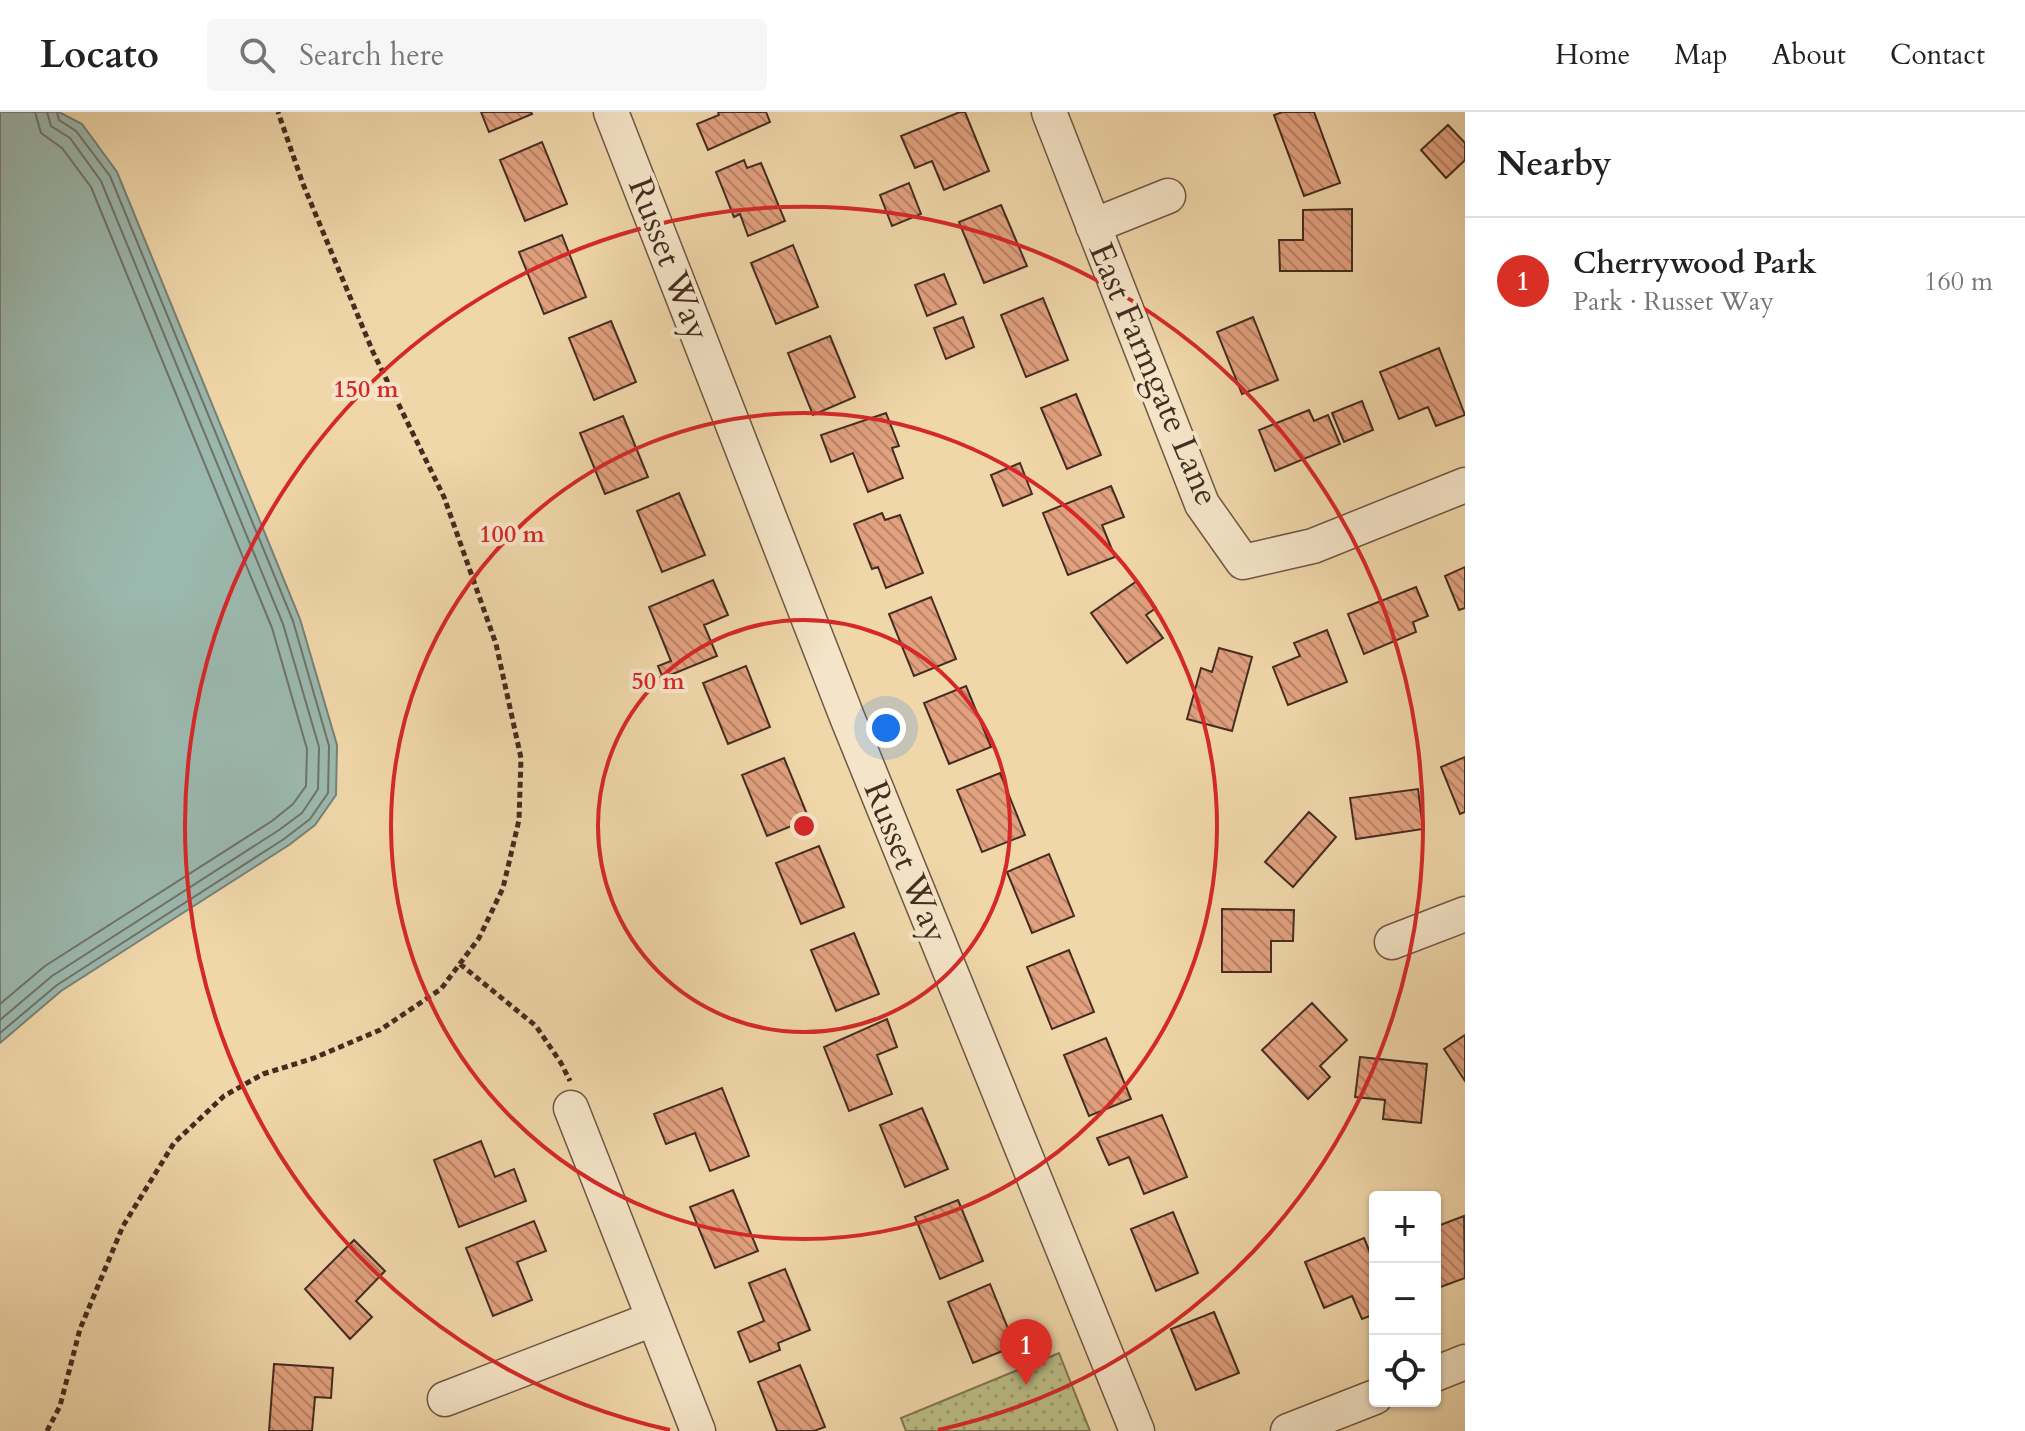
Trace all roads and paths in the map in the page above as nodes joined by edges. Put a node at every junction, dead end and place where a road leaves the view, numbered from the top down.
1 (278, 112) edge
2 (611, 112) edge
3 (1049, 112) edge
4 (1168, 196) dead end
5 (1093, 226) junction
6 (1465, 485) edge
7 (1465, 914) edge
8 (1392, 942) dead end
9 (460, 964) junction
10 (571, 1108) joint
11 (653, 1319) junction
12 (1465, 1362) edge
13 (1441, 1372) edge
14 (445, 1399) dead end
15 (1369, 1399) edge
16 (47, 1431) edge
17 (698, 1431) edge
18 (1137, 1431) edge
19 (1288, 1431) edge

1 - 9 path
2 - 18 street, Russet Way
3 - 5 street, East Farmgate Lane
4 - 5 street, East Farmgate Lane
5 - 6 street, East Farmgate Lane
7 - 8 street
9 - 10 path
9 - 16 path
10 - 11 street
11 - 14 street
11 - 17 street
12 - 13 street
15 - 19 street

